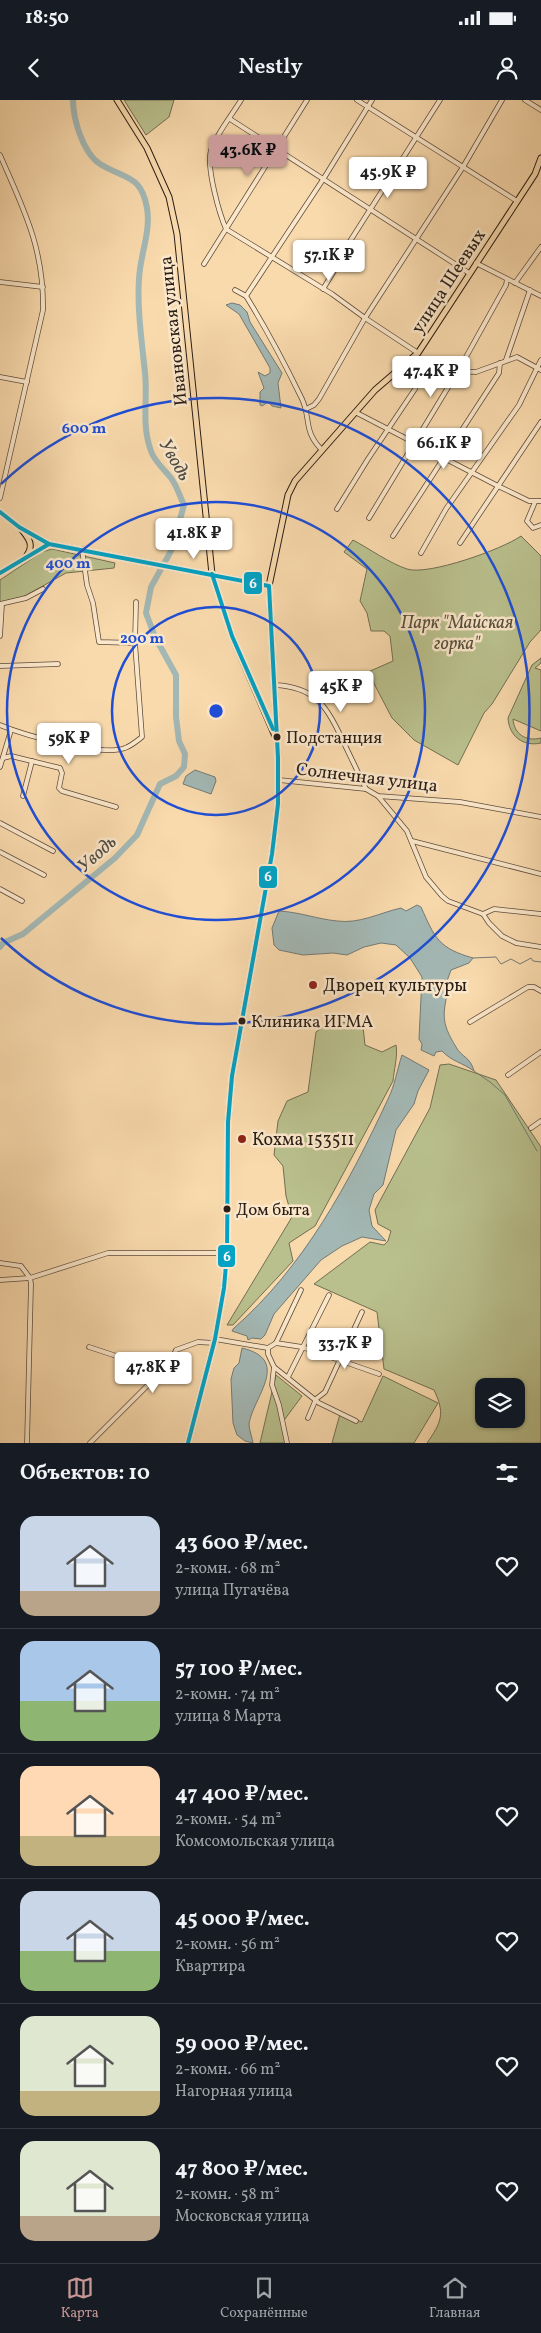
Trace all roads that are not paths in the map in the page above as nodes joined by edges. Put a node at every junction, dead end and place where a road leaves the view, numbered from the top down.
1 (117, 100) edge
2 (241, 100) edge
3 (307, 100) edge
4 (357, 100) edge
5 (372, 100) edge
6 (440, 100) edge
7 (502, 100) edge
8 (525, 100) edge
9 (368, 107) junction
10 (541, 110) edge
11 (230, 119) junction
12 (417, 138) junction
13 (276, 149) junction
14 (0, 155) edge
15 (541, 158) edge
16 (463, 167) junction
17 (324, 178) junction
18 (517, 201) junction
19 (371, 209) junction
20 (226, 229) junction
21 (415, 239) junction
22 (541, 247) edge
23 (273, 256) junction
24 (476, 263) junction
25 (204, 264) dead end
26 (469, 273) junction
27 (507, 279) junction
28 (0, 282) edge
29 (515, 283) junction
30 (43, 287) junction
31 (323, 289) junction
32 (235, 290) dead end
33 (530, 290) junction
34 (246, 296) junction
35 (541, 296) edge
36 (365, 318) junction
37 (418, 353) junction
38 (506, 360) junction
39 (541, 360) edge
40 (500, 363) junction
41 (402, 369) junction
42 (539, 369) edge
43 (418, 370) junction
44 (457, 372) junction
45 (0, 377) edge
46 (27, 382) junction
47 (306, 409) junction
48 (355, 412) junction
49 (541, 422) edge
50 (388, 430) junction
51 (414, 444) junction
52 (321, 449) junction
53 (443, 459) junction
54 (471, 473) junction
55 (498, 486) junction
56 (0, 498) edge
57 (541, 501) edge
58 (535, 502) junction
59 (337, 509) dead end
60 (0, 512) edge
61 (369, 518) dead end
62 (541, 525) edge
63 (19, 527) junction
64 (393, 536) dead end
65 (460, 542) dead end
66 (49, 544) junction
67 (82, 549) junction
68 (421, 554) dead end
69 (25, 557) junction
70 (0, 573) edge
71 (212, 574) junction
72 (270, 586) junction
73 (43, 589) dead end
74 (136, 602) dead end
75 (1, 604) edge
76 (0, 636) edge
77 (136, 642) junction
78 (58, 664) dead end
79 (0, 666) edge
80 (275, 685) junction
81 (276, 705) junction
82 (263, 706) junction
83 (0, 725) edge
84 (12, 730) junction
85 (277, 741) junction
86 (3, 758) junction
87 (32, 761) junction
88 (0, 768) edge
89 (279, 780) junction
90 (366, 788) junction
91 (23, 796) dead end
92 (378, 796) junction
93 (116, 807) dead end
94 (541, 817) edge
95 (0, 823) edge
96 (412, 841) junction
97 (54, 850) dead end
98 (0, 852) edge
99 (541, 874) edge
100 (44, 875) dead end
101 (0, 889) edge
102 (22, 901) dead end
103 (483, 914) junction
104 (541, 914) edge
105 (541, 947) edge
106 (541, 991) edge
107 (470, 1022) dead end
108 (541, 1052) edge
109 (508, 1074) dead end
110 (541, 1121) edge
111 (531, 1128) dead end
112 (227, 1253) junction
113 (0, 1263) edge
114 (30, 1278) junction
115 (0, 1280) edge
116 (301, 1290) dead end
117 (329, 1295) dead end
118 (362, 1312) dead end
119 (214, 1341) junction
120 (276, 1343) junction
121 (89, 1347) dead end
122 (302, 1347) junction
123 (268, 1348) junction
124 (339, 1361) junction
125 (274, 1367) junction
126 (162, 1371) junction
127 (379, 1374) dead end
128 (288, 1378) junction
129 (316, 1399) junction
130 (308, 1418) dead end
131 (356, 1421) dead end
132 (93, 1442) edge
133 (27, 1443) edge
134 (188, 1443) edge
135 (287, 1443) edge

1 - 71 main road, Ивановская улица
2 - 11 street
3 - 13 street
4 - 9 street
5 - 9 street
6 - 12 street
7 - 16 street
8 - 10 street
9 - 12 street
9 - 17 street
11 - 13 street
11 - 20 street
12 - 16 street
12 - 19 street
13 - 17 street
13 - 20 street
14 - 30 street
15 - 18 main road, улица Шеевых
16 - 18 street
16 - 21 street
17 - 19 street
17 - 23 street
18 - 24 main road, улица Шеевых
19 - 21 street
19 - 31 street
20 - 23 street
20 - 25 street
21 - 26 street
21 - 36 street
22 - 29 street
23 - 31 street
23 - 34 street
24 - 26 main road, улица Шеевых
24 - 27 street
26 - 37 main road, улица Шеевых
27 - 29 street
27 - 44 street
28 - 30 street
29 - 33 street
30 - 46 street
31 - 36 street
32 - 34 street
33 - 35 street
33 - 38 street
34 - 47 street
36 - 37 street
36 - 47 street
37 - 41 main road, улица Шеевых
38 - 40 street
38 - 42 street
39 - 42 street
40 - 44 street
40 - 53 street
41 - 43 street
41 - 48 main road, улица Шеевых
42 - 54 street
43 - 44 street
43 - 50 street
44 - 51 street
45 - 46 street
46 - 56 street
47 - 52 street
48 - 50 street
48 - 52 main road, улица Шеевых
49 - 55 street
50 - 51 street
50 - 59 street
51 - 53 street
51 - 61 street
52 - 72 main road, улица Шеевых
53 - 54 street
53 - 64 street
54 - 55 street
54 - 68 street
55 - 58 street
55 - 65 street
57 - 58 street
58 - 62 street
60 - 63 main road
63 - 66 main road
63 - 69 main road
66 - 67 main road
66 - 69 main road
67 - 71 main road
67 - 77 street
69 - 70 main road
71 - 72 main road
71 - 82 main road, Ивановская улица
72 - 80 main road, Ивановская улица
73 - 75 street
74 - 77 street
75 - 76 street
77 - 84 street
78 - 79 street
80 - 81 main road, Ивановская улица
80 - 90 street
81 - 82 main road
81 - 85 main road, Ивановская улица
82 - 85 main road, Ивановская улица
83 - 84 street
84 - 86 street
85 - 89 main road, Ивановская улица
86 - 87 street
86 - 88 street
87 - 91 street
87 - 93 street
89 - 90 street, Солнечная улица
89 - 112 main road, Ивановская улица
90 - 92 street, Солнечная улица
92 - 94 street, Солнечная улица
92 - 96 street
95 - 97 street
96 - 99 street
96 - 103 street
98 - 100 street
101 - 102 street
103 - 104 street
103 - 105 street
106 - 107 street
108 - 109 street
110 - 111 street
112 - 114 street
112 - 119 main road, Ивановская улица
113 - 114 street
114 - 115 street
114 - 133 street
116 - 120 street
117 - 122 street
118 - 124 street
119 - 123 street
119 - 126 street
119 - 134 main road, Ивановская улица
120 - 122 street
120 - 123 street
121 - 126 street
122 - 124 street
122 - 128 street
123 - 125 street
124 - 127 street
124 - 129 street
125 - 128 street
125 - 135 street
126 - 132 street
128 - 129 street
129 - 130 street
129 - 131 street

